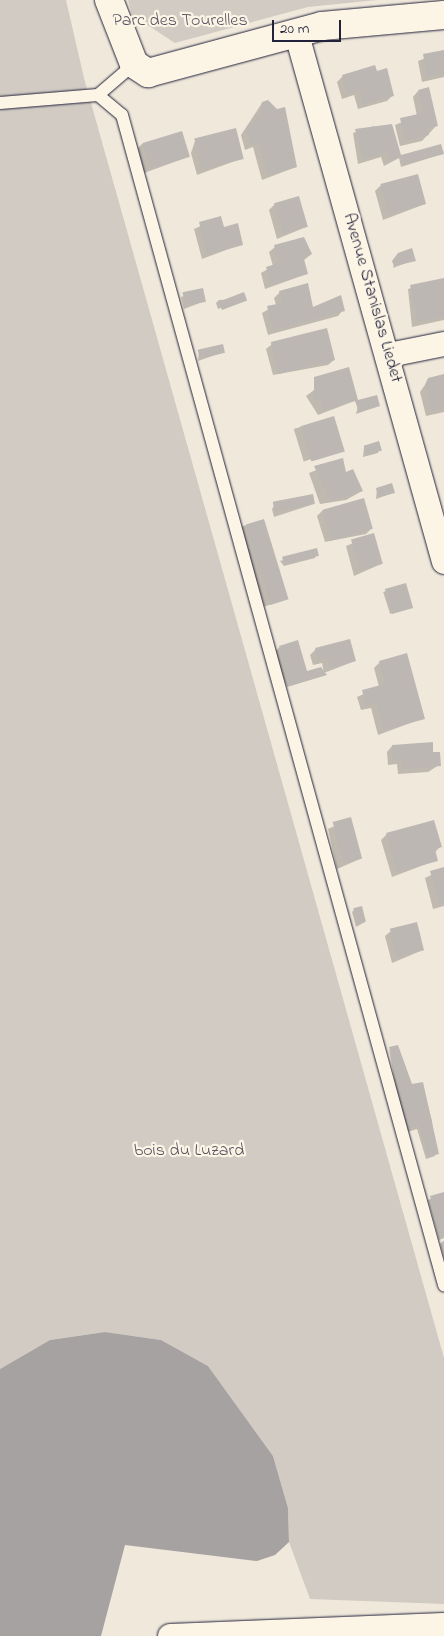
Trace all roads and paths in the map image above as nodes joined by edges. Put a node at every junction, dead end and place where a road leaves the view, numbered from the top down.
1 (109, 0) edge
2 (444, 15) edge
3 (297, 35) junction
4 (134, 64) junction
5 (98, 95) junction
6 (0, 103) edge
7 (444, 344) edge
8 (389, 355) junction
9 (444, 562) edge
10 (444, 1285) edge
11 (444, 1625) edge
12 (170, 1636) edge

1 - 4 street
2 - 3 street
3 - 4 street
3 - 8 street, Avenue Stanislas Liedet
4 - 5 lane
5 - 6 lane
5 - 10 lane
7 - 8 street
8 - 9 street, Avenue Stanislas Liedet
11 - 12 street

